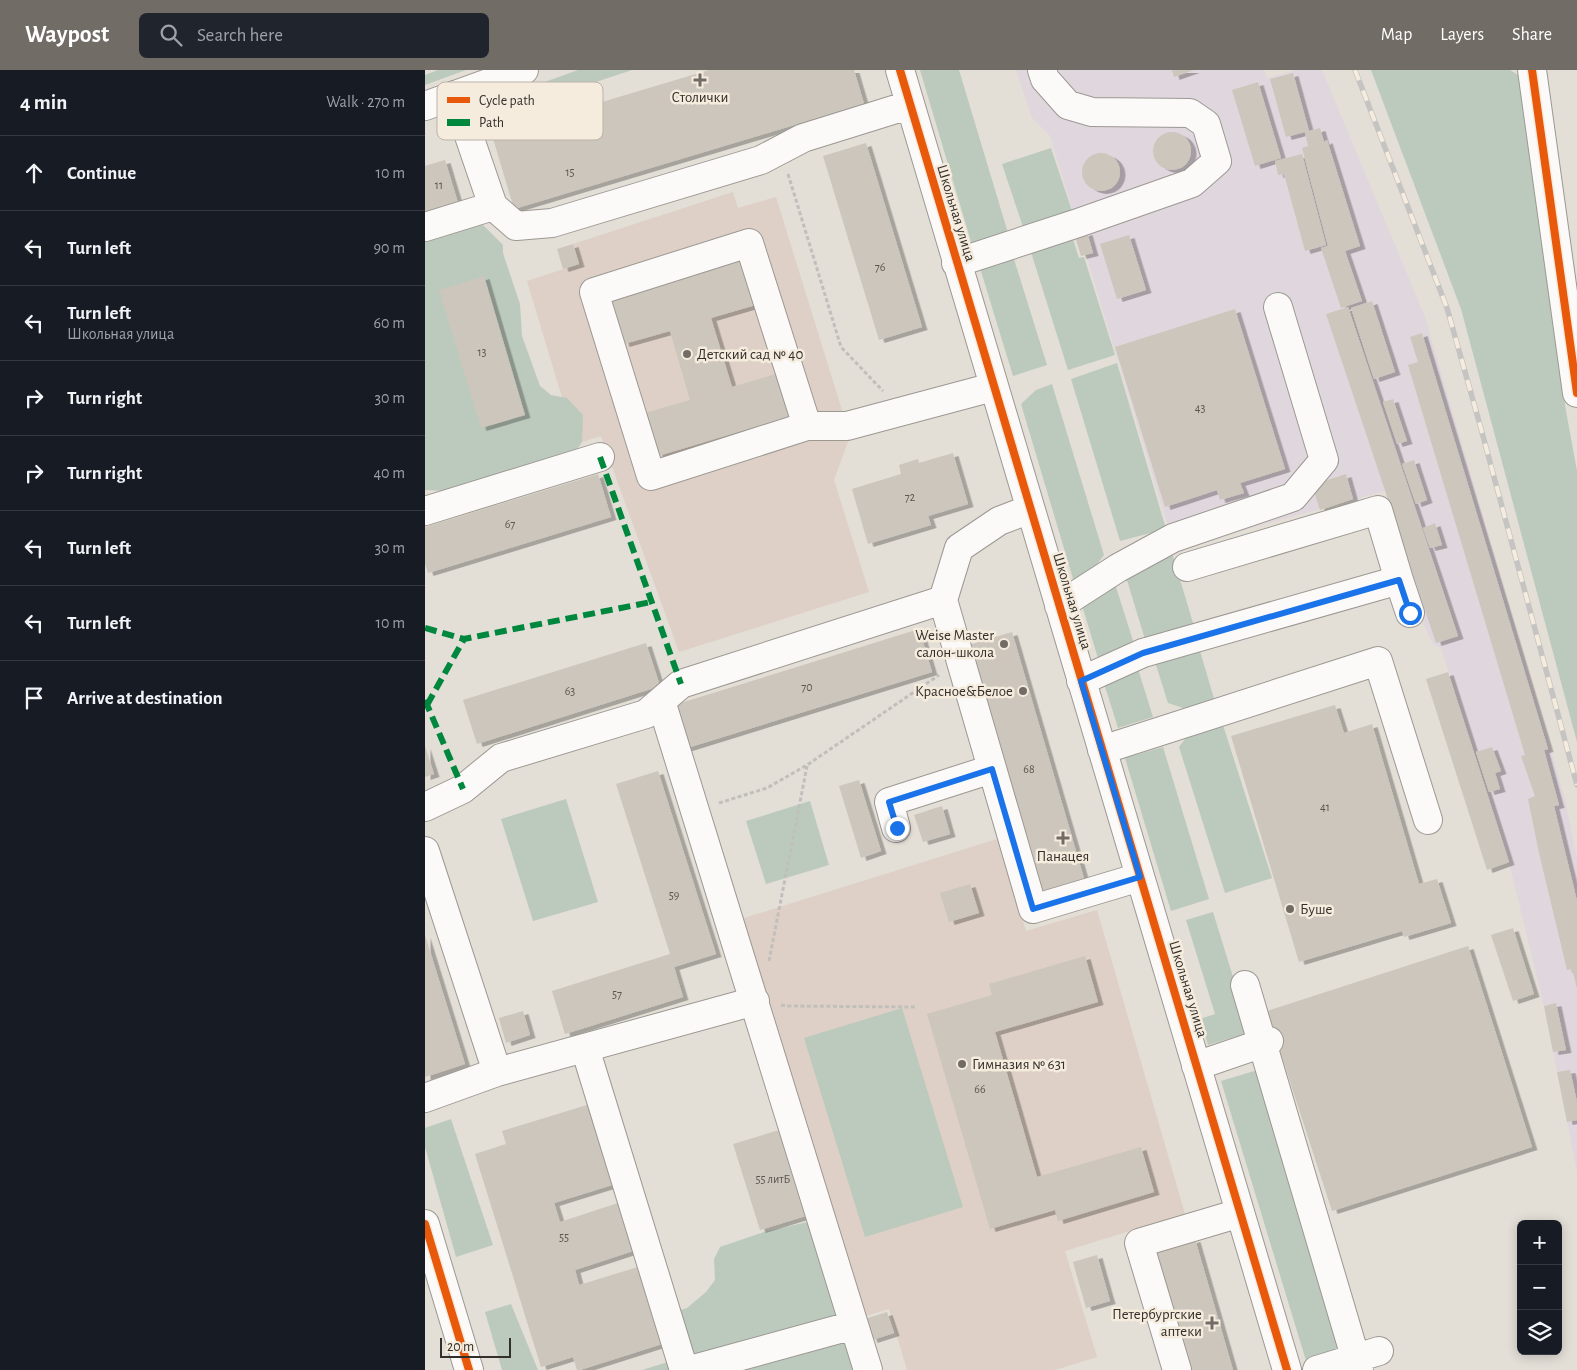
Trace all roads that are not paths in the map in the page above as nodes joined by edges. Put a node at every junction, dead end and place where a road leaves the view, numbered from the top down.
1 (524, 70) edge
2 (899, 70) edge
3 (1042, 70) edge
4 (1532, 70) edge
5 (491, 82) edge
6 (437, 102) edge
7 (909, 105) junction
8 (425, 106) edge
9 (470, 140) edge
10 (493, 206) junction
11 (1565, 220) edge
12 (425, 227) edge
13 (956, 263) junction
14 (1278, 307) dead end
15 (993, 387) junction
16 (1577, 393) edge
17 (807, 426) junction
18 (600, 457) dead end
19 (1030, 509) junction
20 (425, 511) edge
21 (1187, 567) dead end
22 (1399, 580) junction
23 (943, 600) junction
24 (1059, 606) junction
25 (1410, 613) dead end
26 (1081, 681) junction
27 (661, 701) junction
28 (1102, 750) junction
29 (992, 769) junction
30 (425, 807) edge
31 (1428, 820) dead end
32 (897, 828) dead end
33 (425, 851) edge
34 (1140, 877) junction
35 (1245, 985) dead end
36 (755, 1001) junction
37 (1266, 1042) junction
38 (585, 1048) junction
39 (1196, 1066) junction
40 (497, 1072) junction
41 (425, 1098) edge
42 (1240, 1213) junction
43 (425, 1224) edge
44 (854, 1325) junction
45 (1364, 1360) edge
46 (469, 1370) edge
47 (684, 1370) edge
48 (690, 1370) edge
49 (868, 1370) edge
50 (1177, 1370) edge
51 (1287, 1370) edge
52 (1317, 1370) edge

1 - 5 street
2 - 7 street, Школьная улица
3 - 13 street
4 - 11 street
6 - 8 street
7 - 10 street
7 - 13 street, Школьная улица
9 - 10 street
10 - 12 street
11 - 16 street
13 - 15 street, Школьная улица
14 - 24 street
15 - 17 street
15 - 19 street, Школьная улица
17 - 17 street
18 - 20 street
19 - 23 street
19 - 24 street, Школьная улица
21 - 22 street
22 - 25 street
22 - 26 street
23 - 27 street
23 - 29 street
24 - 26 street, Школьная улица
26 - 28 street, Школьная улица
27 - 30 street
27 - 36 street
28 - 31 street
28 - 34 street, Школьная улица
29 - 32 street
29 - 34 street
33 - 40 street
34 - 39 street, Школьная улица
35 - 37 street
36 - 38 street
36 - 44 street
37 - 39 street
37 - 45 street
38 - 40 street
38 - 47 street
39 - 42 street, Школьная улица
40 - 41 street
42 - 50 street
42 - 51 street, Школьная улица
43 - 46 street
44 - 48 street
44 - 49 street
45 - 52 street

